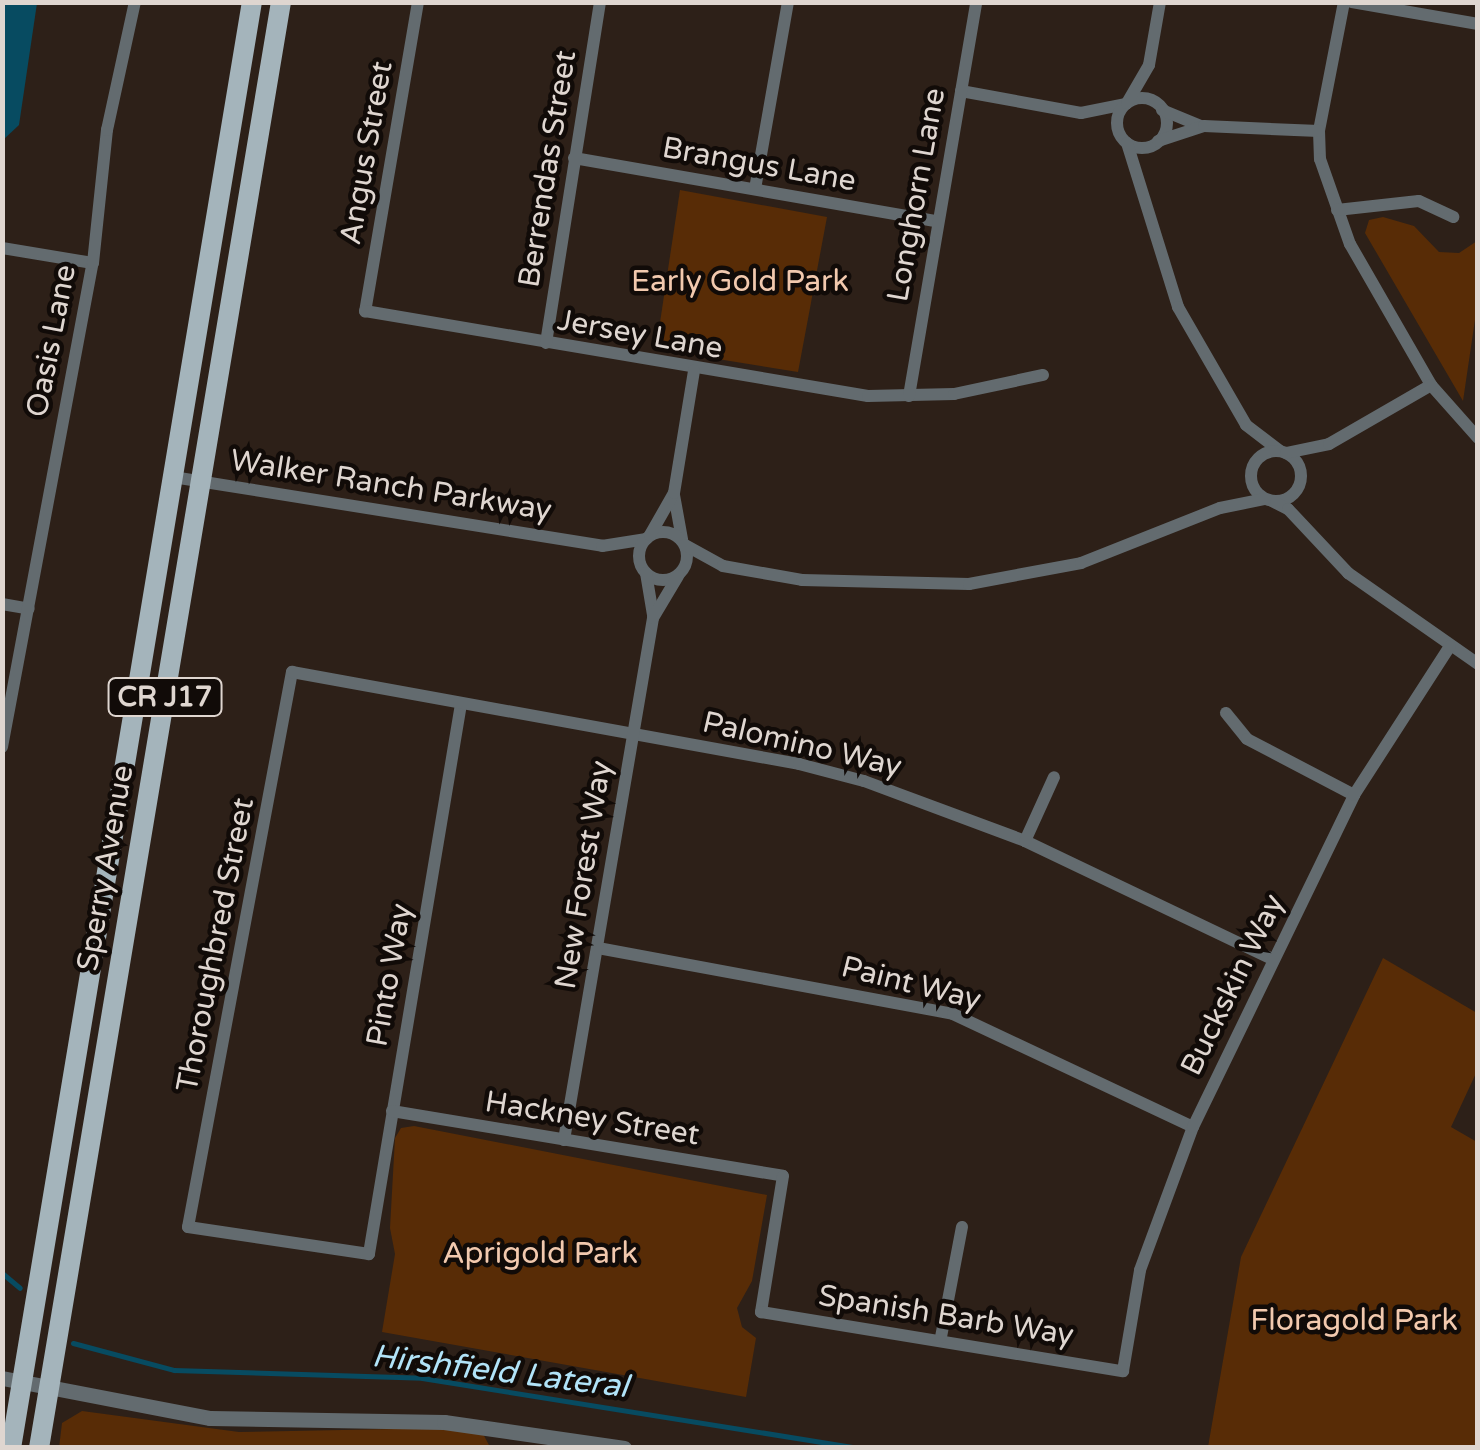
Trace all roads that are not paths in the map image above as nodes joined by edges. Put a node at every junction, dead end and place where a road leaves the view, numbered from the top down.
1 (135, 2) edge
2 (252, 2) edge
3 (281, 2) edge
4 (418, 2) edge
5 (600, 2) edge
6 (788, 2) edge
7 (976, 2) edge
8 (1160, 2) edge
9 (1344, 2) edge
10 (1352, 2) edge
11 (1478, 24) edge
12 (1150, 65) junction
13 (961, 91) junction
14 (1126, 104) junction
15 (1162, 109) junction
16 (1081, 112) junction
17 (1204, 126) junction
18 (1319, 131) junction
19 (1125, 140) junction
20 (1157, 142) junction
21 (574, 158) junction
22 (1143, 181) junction
23 (755, 189) junction
24 (1337, 210) junction
25 (1453, 217) dead end
26 (934, 221) junction
27 (2, 248) edge
28 (93, 263) junction
29 (364, 312) joint
30 (546, 343) junction
31 (694, 371) junction
32 (1043, 376) dead end
33 (1431, 385) junction
34 (908, 396) junction
35 (1246, 425) junction
36 (1478, 438) edge
37 (1329, 444) junction
38 (1283, 452) junction
39 (1251, 472) junction
40 (173, 477) junction
41 (1300, 480) junction
42 (202, 481) junction
43 (674, 493) junction
44 (1269, 500) junction
45 (1220, 508) junction
46 (1309, 531) junction
47 (648, 537) junction
48 (684, 543) junction
49 (602, 546) junction
50 (722, 566) junction
51 (645, 572) junction
52 (679, 575) junction
53 (2, 604) edge
54 (29, 609) junction
55 (653, 618) junction
56 (1450, 646) junction
57 (1478, 664) edge
58 (292, 672) joint
59 (462, 704) junction
60 (1226, 713) dead end
61 (633, 734) junction
62 (2, 747) edge
63 (1054, 778) dead end
64 (1354, 795) junction
65 (1025, 841) junction
66 (598, 948) junction
67 (1272, 959) junction
68 (392, 1111) junction
69 (1193, 1127) junction
70 (564, 1140) junction
71 (962, 1227) dead end
72 (369, 1254) joint
73 (760, 1312) joint
74 (940, 1337) junction
75 (1123, 1371) joint
76 (12, 1382) edge
77 (48, 1391) junction
78 (510, 1428) junction
79 (11, 1448) edge
80 (39, 1448) edge
81 (506, 1448) edge
82 (624, 1448) edge

1 - 28 street, Oasis Lane
2 - 40 main road, Sperry Avenue / CR J17
3 - 42 main road, Sperry Avenue / CR J17
4 - 29 street, Angus Street
5 - 21 street, Berrendas Street
6 - 23 street
7 - 13 street, Longhorn Lane
8 - 12 street
9 - 18 street
10 - 11 street
12 - 14 street
12 - 15 street
13 - 16 street
13 - 26 street, Longhorn Lane
14 - 15 street
14 - 16 street
14 - 19 street
15 - 17 street
15 - 20 street
16 - 19 street
17 - 18 street
17 - 20 street
18 - 24 street
19 - 20 street
19 - 22 street
20 - 22 street
21 - 23 street, Brangus Lane
21 - 30 street, Berrendas Street
22 - 35 street
23 - 26 street, Brangus Lane
24 - 25 street
24 - 33 street
26 - 34 street, Longhorn Lane
27 - 28 street
28 - 54 street, Oasis Lane
29 - 30 street, Jersey Lane
30 - 31 street, Jersey Lane
31 - 34 street, Jersey Lane
31 - 43 street
32 - 34 street, Jersey Lane
33 - 36 street
33 - 37 street
35 - 38 street
35 - 39 street
37 - 38 street
37 - 41 street
38 - 39 street
38 - 41 street
39 - 44 street
39 - 45 street
40 - 42 street, Walker Ranch Parkway
40 - 76 main road, Sperry Avenue / CR J17
41 - 44 street
41 - 46 street
42 - 49 street, Walker Ranch Parkway
42 - 77 main road, Sperry Avenue / CR J17
43 - 47 street
43 - 48 street
44 - 45 street
44 - 46 street
45 - 50 street
46 - 56 street
47 - 48 street
47 - 49 street, Walker Ranch Parkway
47 - 51 street
48 - 50 street
48 - 52 street
49 - 51 street, Walker Ranch Parkway
50 - 52 street
51 - 52 street
51 - 55 street, New Forest Way
52 - 55 street, New Forest Way
53 - 54 street
54 - 62 street, Oasis Lane
55 - 61 street, New Forest Way
56 - 57 street
56 - 64 street, Buckskin Way
58 - 59 street, Palomino Way
58 - 72 street, Thoroughbred Street
59 - 61 street, Palomino Way
59 - 68 street, Pinto Way
60 - 64 street
61 - 65 street, Palomino Way
61 - 66 street, New Forest Way
63 - 65 street
64 - 67 street, Buckskin Way
65 - 67 street, Palomino Way
66 - 69 street, Paint Way
66 - 70 street, New Forest Way
67 - 69 street, Buckskin Way
68 - 70 street, Hackney Street
68 - 72 street, Pinto Way
69 - 75 street, Buckskin Way
70 - 73 street, Hackney Street
71 - 74 street
73 - 74 street, Spanish Barb Way
74 - 75 street, Spanish Barb Way
76 - 77 street
76 - 79 main road, Sperry Avenue / CR J17
77 - 78 street
77 - 80 main road, Sperry Avenue / CR J17
78 - 81 street
78 - 82 street

